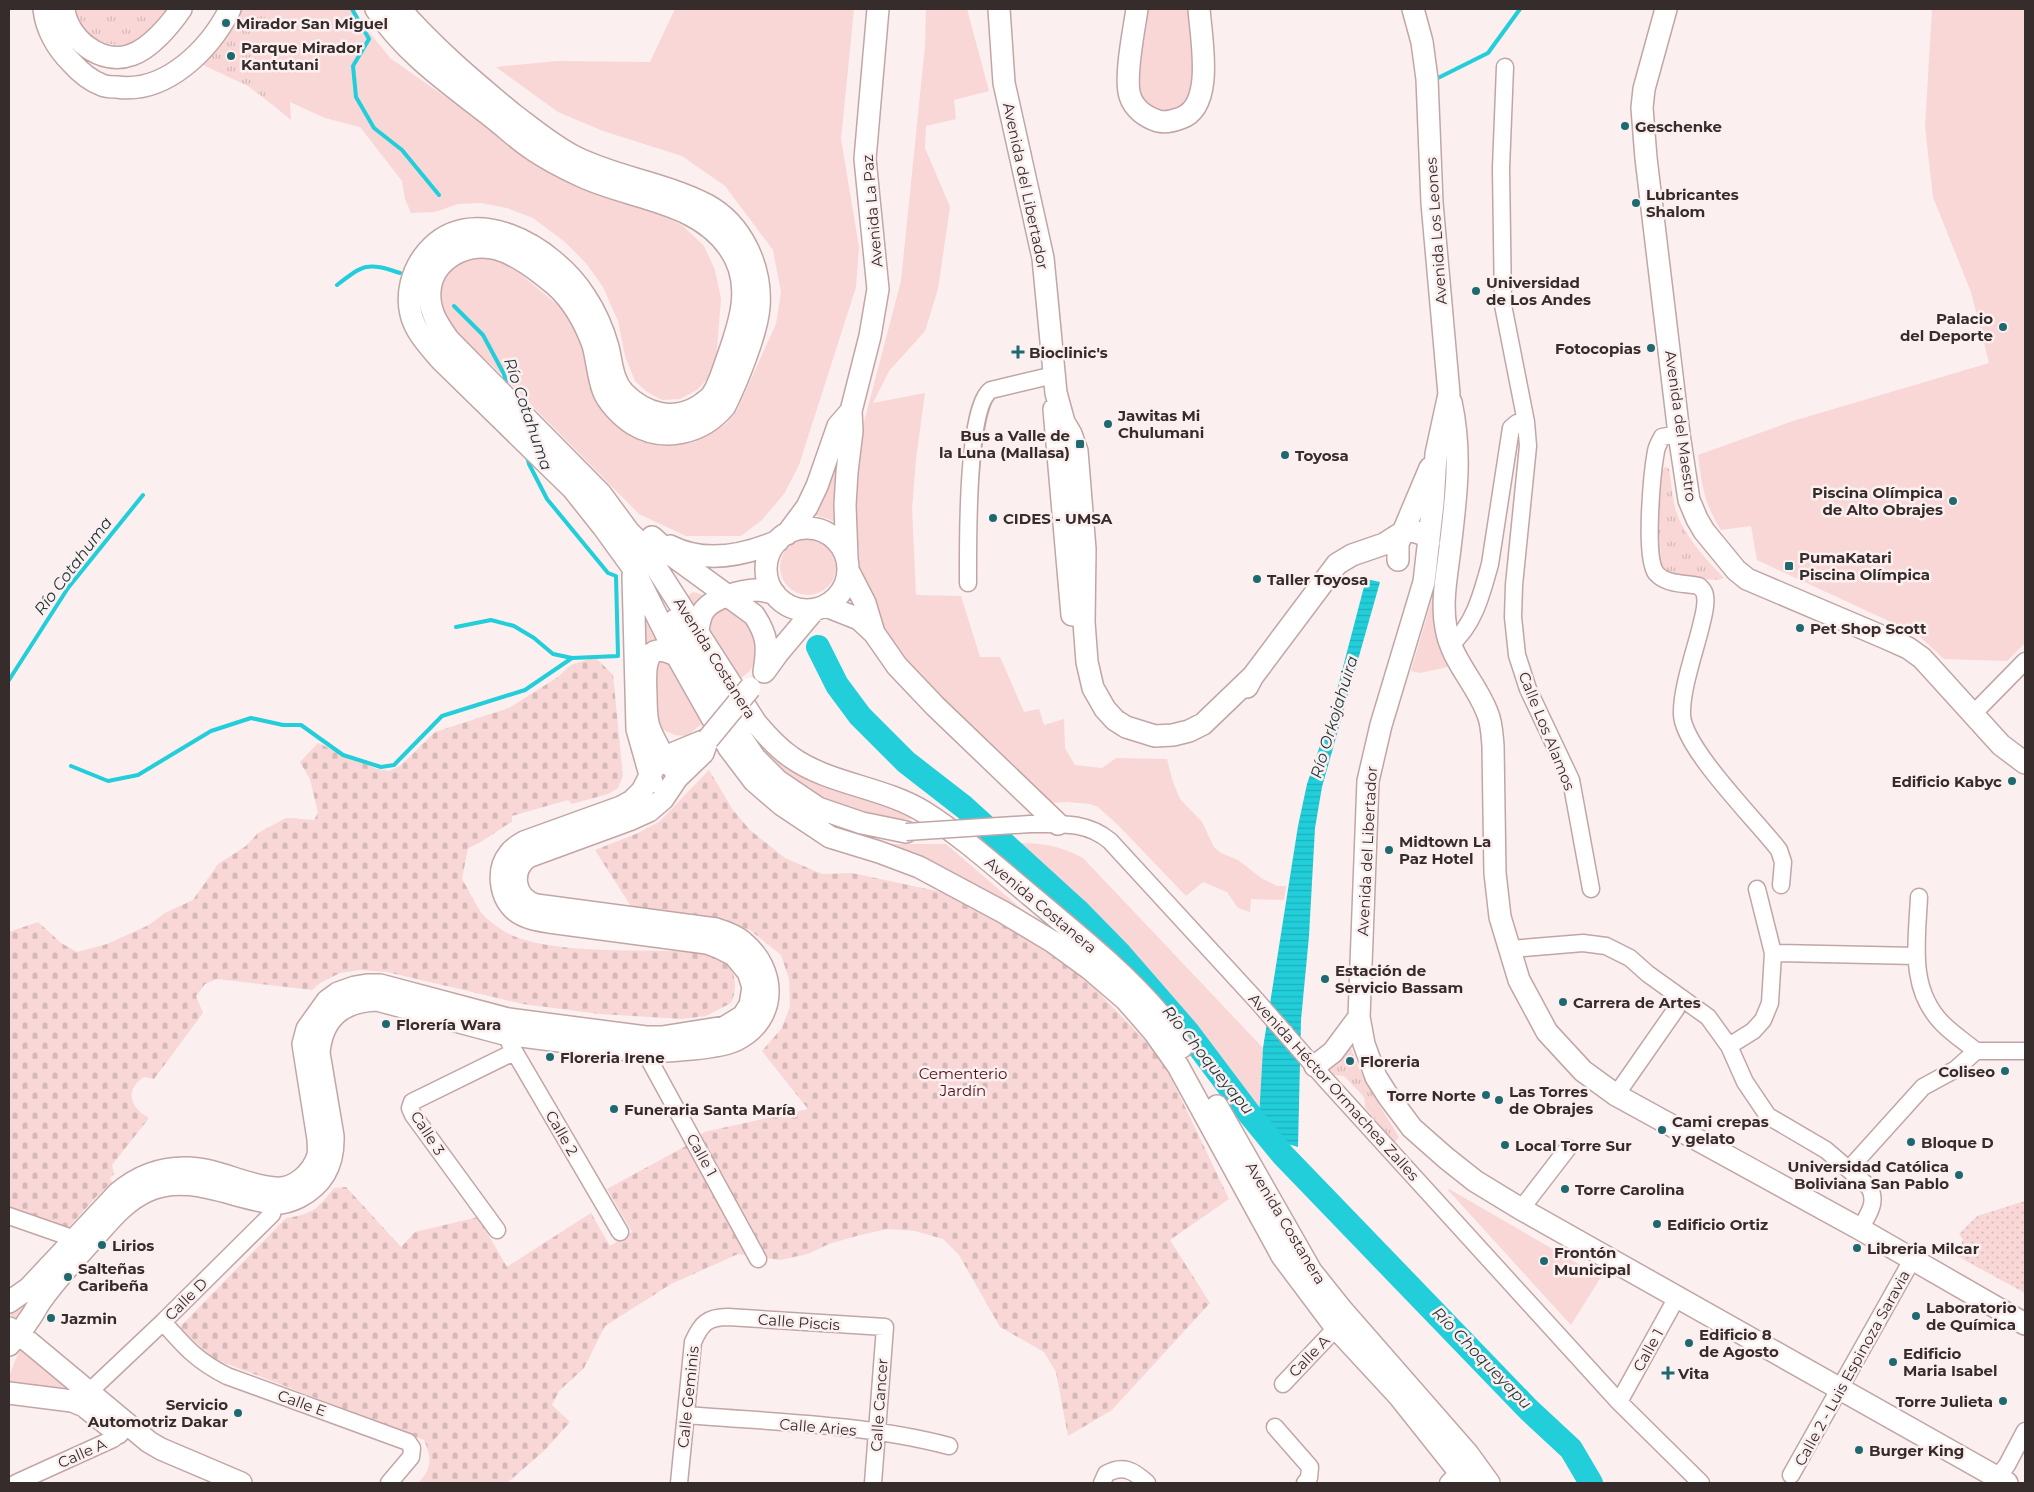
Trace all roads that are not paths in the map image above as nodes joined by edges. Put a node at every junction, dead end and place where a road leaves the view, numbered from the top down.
1 (44, 9) edge
2 (64, 9) edge
3 (181, 9) edge
4 (230, 9) edge
5 (376, 9) edge
6 (400, 9) edge
7 (878, 9) edge
8 (999, 9) edge
9 (1137, 9) edge
10 (1199, 9) edge
11 (1413, 9) edge
12 (1666, 9) edge
13 (1505, 67) dead end
14 (459, 242) junction
15 (1055, 384) junction
16 (1449, 394) junction
17 (851, 411) junction
18 (516, 420) junction
19 (1526, 422) junction
20 (1679, 434) junction
21 (1436, 454) junction
22 (624, 525) junction
23 (1404, 532) junction
24 (652, 537) junction
25 (782, 538) junction
26 (1430, 542) junction
27 (1367, 550) junction
28 (1398, 560) junction
29 (848, 564) junction
30 (632, 568) junction
31 (968, 583) dead end
32 (729, 596) junction
33 (779, 598) junction
34 (821, 607) junction
35 (1418, 607) junction
36 (676, 610) junction
37 (698, 631) junction
38 (874, 632) junction
39 (1450, 645) junction
40 (778, 652) junction
41 (677, 656) junction
42 (2025, 661) edge
43 (764, 672) junction
44 (1972, 715) junction
45 (654, 739) junction
46 (708, 739) junction
47 (685, 747) junction
48 (2025, 763) edge
49 (665, 776) junction
50 (809, 824) junction
51 (1058, 824) junction
52 (906, 832) junction
53 (1781, 885) dead end
54 (1591, 889) dead end
55 (1757, 889) dead end
56 (1919, 896) dead end
57 (1511, 950) junction
58 (1773, 953) junction
59 (1916, 956) junction
60 (1676, 1009) dead end
61 (1359, 1017) junction
62 (509, 1035) junction
63 (645, 1044) junction
64 (1729, 1046) junction
65 (1976, 1051) junction
66 (2025, 1052) edge
67 (1315, 1066) junction
68 (1616, 1095) junction
69 (1568, 1148) dead end
70 (1849, 1170) junction
71 (276, 1196) junction
72 (1521, 1209) junction
73 (9, 1216) edge
74 (1860, 1229) junction
75 (497, 1230) dead end
76 (620, 1232) dead end
77 (80, 1243) junction
78 (758, 1260) dead end
79 (1912, 1260) junction
80 (1677, 1297) junction
81 (9, 1302) edge
82 (712, 1317) joint
83 (163, 1322) junction
84 (2025, 1324) edge
85 (885, 1327) joint
86 (1336, 1328) junction
87 (12, 1335) edge
88 (1283, 1384) dead end
89 (1840, 1388) junction
90 (90, 1391) junction
91 (9, 1393) edge
92 (1619, 1402) junction
93 (686, 1415) junction
94 (1276, 1427) dead end
95 (2025, 1431) edge
96 (878, 1432) junction
97 (119, 1434) junction
98 (949, 1446) dead end
99 (1791, 1476) dead end
100 (1104, 1479) edge
101 (1458, 1480) edge
102 (225, 1481) edge
103 (1999, 1481) edge
104 (16, 1483) edge
105 (389, 1483) edge
106 (679, 1483) edge
107 (873, 1483) edge
108 (1147, 1483) edge
109 (1305, 1483) edge
110 (1489, 1483) edge
111 (1701, 1483) edge

1 - 4 main road
2 - 3 main road
5 - 14 main road
6 - 14 main road
7 - 17 main road, Avenida La Paz
8 - 15 main road, Avenida del Libertador
9 - 10 main road
11 - 16 main road, Avenida Los Leones
12 - 20 main road, Avenida del Maestro
13 - 19 street, Calle Los Alamos
14 - 18 main road
14 - 18 main road
15 - 27 main road, Avenida del Libertador
15 - 31 street
16 - 21 main road, Avenida Los Leones
16 - 39 main road
17 - 25 main road, Avenida La Paz
17 - 29 main road, Avenida La Paz
18 - 22 main road
18 - 30 main road, Avenida Costanera
19 - 39 street
19 - 54 street, Calle Los Alamos
20 - 44 main road, Avenida del Maestro
20 - 53 street
21 - 23 main road, Avenida Los Leones
21 - 26 main road, Avenida Los Leones
22 - 24 main road
22 - 36 main road
23 - 26 main road
23 - 27 main road, Avenida del Libertador
23 - 28 main road, Avenida Los Leones
24 - 25 main road
24 - 32 main road
25 - 29 main road
25 - 33 main road
26 - 35 main road, Avenida del Libertador
27 - 28 main road
28 - 35 main road
29 - 34 main road
29 - 38 main road
30 - 41 main road, Avenida Costanera
30 - 49 main road
32 - 33 main road
32 - 36 main road
32 - 37 main road
32 - 43 main road
33 - 34 main road
33 - 40 main road
34 - 38 main road
34 - 40 main road
35 - 61 main road, Avenida del Libertador
36 - 37 main road, Avenida Costanera
36 - 52 main road
37 - 110 main road, Avenida Costanera
38 - 51 main road
39 - 57 main road
40 - 43 main road
41 - 45 main road
41 - 50 main road, Avenida Costanera
42 - 44 street
43 - 46 main road, bridge
44 - 48 main road, Avenida del Maestro
45 - 47 main road
45 - 49 main road
46 - 47 main road
46 - 49 main road
47 - 49 main road
49 - 63 main road
50 - 52 main road
50 - 86 main road, Avenida Costanera
51 - 52 street, Avenida Héctor Ormachea Zalles, bridge
51 - 67 street, Avenida Héctor Ormachea Zalles
55 - 58 street
56 - 59 street
57 - 64 street
57 - 68 main road
58 - 59 street
58 - 64 street
59 - 65 street
60 - 68 street
61 - 67 main road
61 - 72 main road, Avenida del Libertador
62 - 63 main road
62 - 71 main road
62 - 75 street, Calle 3
62 - 76 street, Calle 2
63 - 78 street, Calle 1
64 - 70 street
65 - 66 street
65 - 70 street
67 - 92 street, Avenida Héctor Ormachea Zalles
68 - 74 main road
69 - 72 street
70 - 74 street
71 - 77 main road
71 - 83 street, Calle D
72 - 80 main road, Avenida del Libertador
73 - 77 street
74 - 79 main road
77 - 81 main road
77 - 87 main road
79 - 84 main road
79 - 89 street, Calle 2 - Luis Espinoza Saravia
80 - 89 main road, Avenida del Libertador
80 - 92 street, Calle 1
82 - 85 street, Calle Piscis
82 - 93 street, Calle Geminis
83 - 90 street, Calle D
83 - 105 street, Calle E
85 - 96 street, Calle Cancer
86 - 88 street, Calle A
86 - 101 main road, Avenida Costanera
87 - 90 main road
89 - 99 street, Calle 2 - Luis Espinoza Saravia
89 - 103 main road, Avenida del Libertador
90 - 102 main road
91 - 97 main road
92 - 111 street, Avenida Héctor Ormachea Zalles
93 - 96 street, Calle Aries
93 - 106 street, Calle Geminis
94 - 109 street
95 - 103 street
96 - 98 street, Calle Aries
96 - 107 street, Calle Cancer
97 - 102 main road
97 - 104 street, Calle A
100 - 108 street

